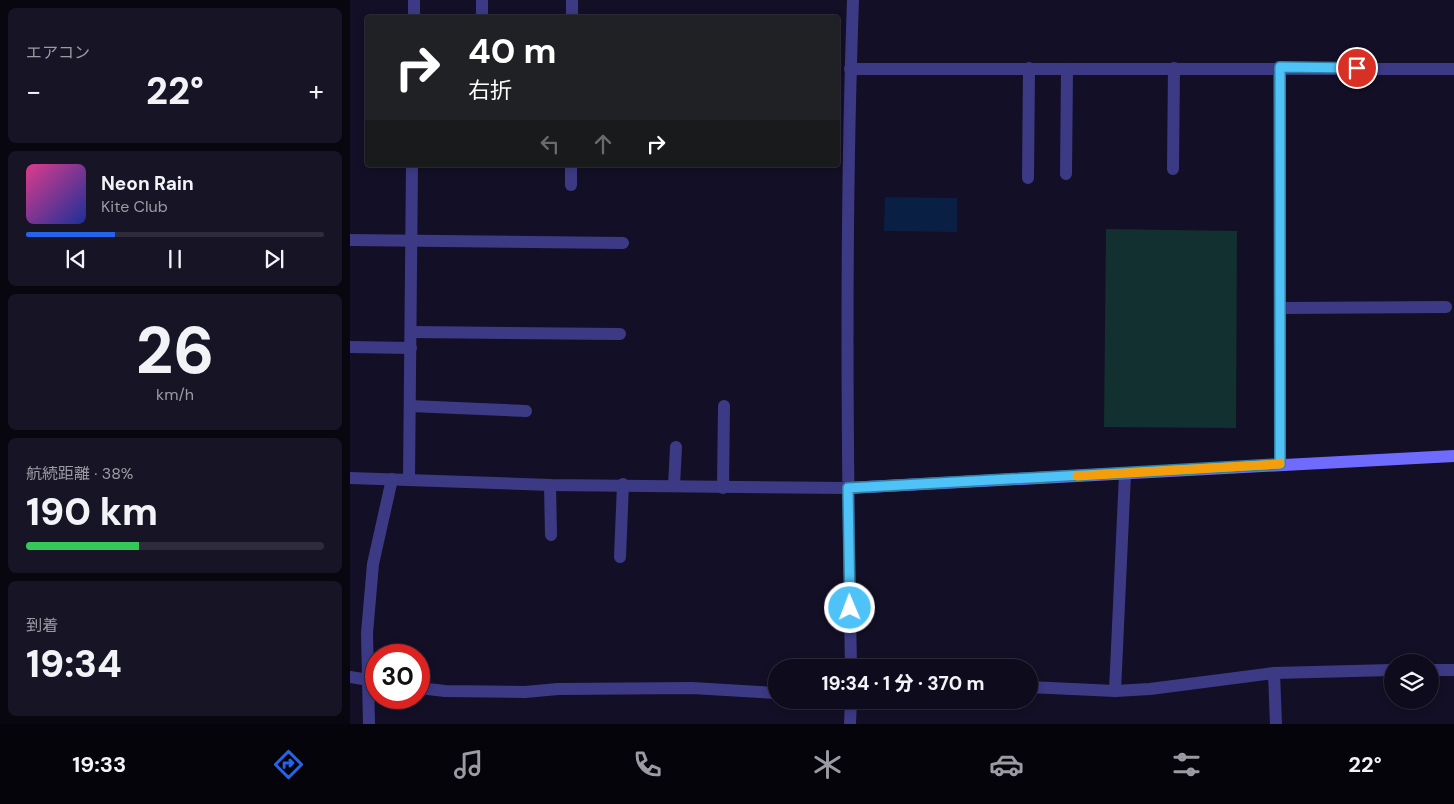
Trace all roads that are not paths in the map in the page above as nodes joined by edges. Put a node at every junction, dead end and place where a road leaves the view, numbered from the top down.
1 (414, 0) edge
2 (482, 0) edge
3 (572, 0) edge
4 (853, 0) edge
5 (414, 15) edge
6 (482, 15) edge
7 (572, 15) edge
8 (1280, 67) junction
9 (1029, 68) junction
10 (1174, 68) junction
11 (850, 69) junction
12 (1066, 69) junction
13 (1454, 69) edge
14 (843, 110) edge
15 (412, 167) edge
16 (571, 167) edge
17 (1173, 169) dead end
18 (1066, 174) dead end
19 (1028, 178) dead end
20 (571, 185) dead end
21 (412, 239) junction
22 (350, 240) edge
23 (622, 243) dead end
24 (1446, 307) dead end
25 (1281, 308) junction
26 (411, 332) junction
27 (620, 334) dead end
28 (350, 347) edge
29 (411, 348) junction
30 (410, 406) junction
31 (724, 406) dead end
32 (526, 411) dead end
33 (676, 447) dead end
34 (1454, 456) edge
35 (1280, 464) junction
36 (1125, 474) junction
37 (350, 478) edge
38 (392, 479) junction
39 (409, 479) junction
40 (623, 484) junction
41 (550, 485) junction
42 (674, 486) junction
43 (723, 488) junction
44 (848, 488) junction
45 (551, 535) dead end
46 (620, 556) dead end
47 (369, 644) edge
48 (851, 659) edge
49 (1384, 670) edge
50 (1439, 670) edge
51 (1454, 670) edge
52 (1274, 673) junction
53 (350, 676) edge
54 (365, 679) edge
55 (1038, 687) edge
56 (430, 690) edge
57 (1115, 691) junction
58 (768, 693) edge
59 (370, 709) edge
60 (851, 709) edge
61 (369, 724) edge
62 (850, 724) edge
63 (1276, 724) edge

1 - 5 street
2 - 6 street
3 - 7 street
4 - 11 street
8 - 10 street
8 - 13 street
8 - 25 street
9 - 11 street
9 - 12 street
9 - 19 street
10 - 12 street
10 - 17 street
11 - 14 street
12 - 18 street
14 - 44 street
15 - 21 street
16 - 20 street
21 - 22 street
21 - 23 street
21 - 26 street
24 - 25 street
25 - 35 street
26 - 27 street
26 - 29 street
28 - 29 street
29 - 30 street
30 - 32 street
30 - 39 street
31 - 43 street
33 - 42 street
34 - 35 street
35 - 36 street
36 - 44 street
36 - 57 street
37 - 38 street
38 - 39 street
38 - 47 street
39 - 41 street
40 - 41 street
40 - 42 street
40 - 46 street
41 - 45 street
42 - 43 street
43 - 44 street
44 - 48 street
49 - 52 street
50 - 51 street
52 - 57 street
52 - 63 street
53 - 54 street
55 - 57 street
56 - 58 street
59 - 61 street
60 - 62 street

